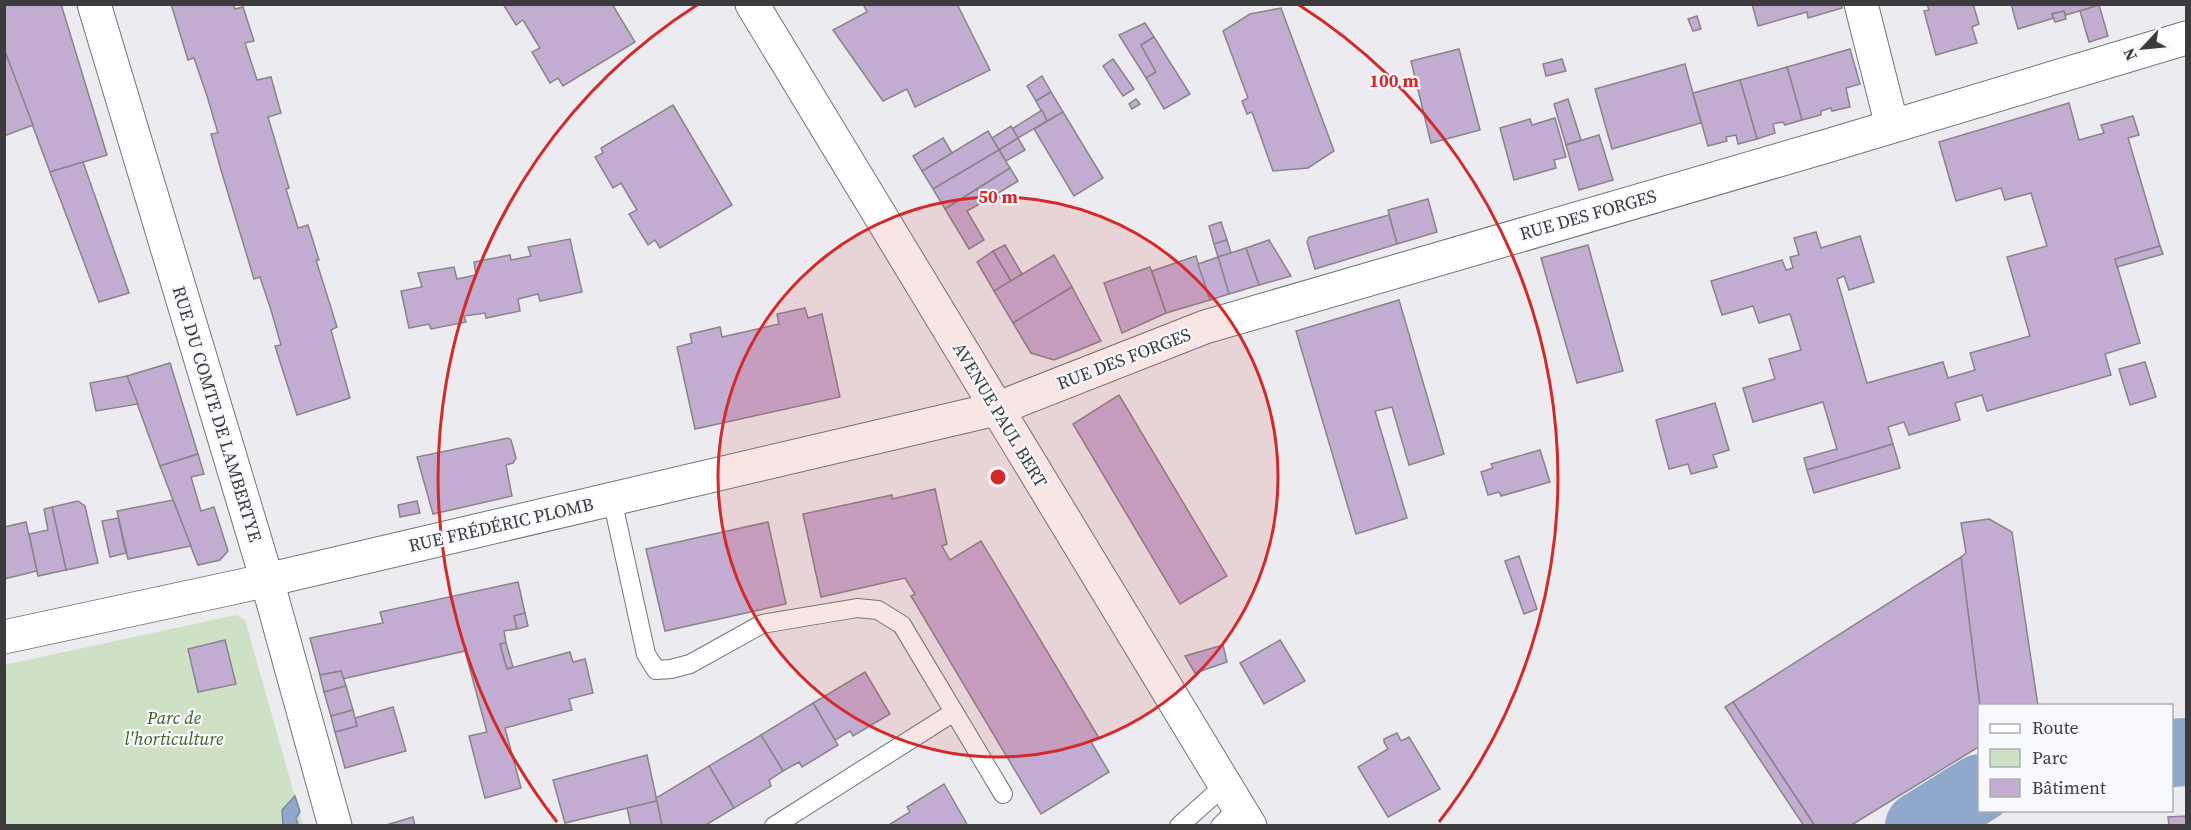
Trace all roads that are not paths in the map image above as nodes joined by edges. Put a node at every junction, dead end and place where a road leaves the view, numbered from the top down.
1 (94, 4) edge
2 (752, 4) edge
3 (1861, 4) edge
4 (2187, 38) edge
5 (1892, 126) junction
6 (996, 409) junction
7 (612, 499) junction
8 (267, 580) junction
9 (4, 637) edge
10 (954, 712) junction
11 (1003, 794) dead end
12 (1233, 807) edge
13 (335, 825) edge
14 (774, 825) edge
15 (1179, 825) edge

1 - 8 street, RUE DU COMTE DE LAMBERTYE
2 - 6 street, AVENUE PAUL BERT
3 - 5 street
4 - 5 street, RUE DES FORGES
5 - 6 street, RUE DES FORGES
6 - 7 street, RUE FRÉDÉRIC PLOMB
6 - 12 street, AVENUE PAUL BERT
7 - 8 street, RUE FRÉDÉRIC PLOMB
7 - 10 lane
8 - 9 street, RUE FRÉDÉRIC PLOMB
8 - 13 street, RUE DU COMTE DE LAMBERTYE
10 - 11 lane
10 - 14 lane
12 - 15 lane

